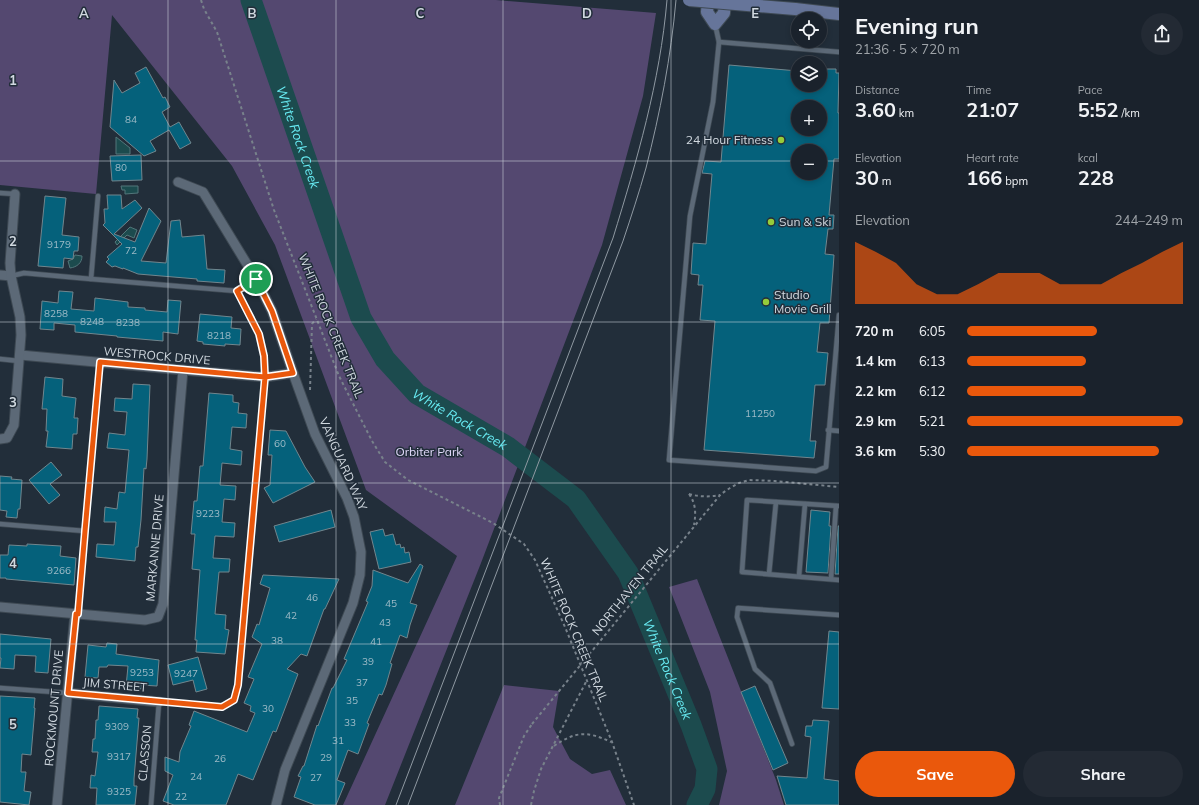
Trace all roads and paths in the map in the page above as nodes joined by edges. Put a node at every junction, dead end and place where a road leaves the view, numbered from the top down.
1 (201, 0) edge
2 (689, 0) edge
3 (708, 0) edge
4 (725, 0) edge
5 (839, 14) edge
6 (715, 24) junction
7 (719, 42) junction
8 (839, 52) edge
9 (178, 182) dead end
10 (0, 193) edge
11 (15, 194) joint
12 (98, 196) dead end
13 (0, 275) edge
14 (11, 276) junction
15 (91, 279) junction
16 (256, 279) junction
17 (237, 291) junction
18 (839, 315) edge
19 (316, 319) junction
20 (838, 326) edge
21 (19, 358) junction
22 (0, 359) edge
23 (100, 362) junction
24 (183, 370) junction
25 (293, 373) junction
26 (265, 377) junction
27 (302, 400) junction
28 (828, 430) junction
29 (839, 431) edge
30 (0, 439) edge
31 (839, 487) edge
32 (721, 494) junction
33 (776, 502) junction
34 (804, 504) junction
35 (838, 506) edge
36 (0, 524) edge
37 (694, 526) junction
38 (85, 531) junction
39 (769, 574) junction
40 (799, 576) junction
41 (831, 579) junction
42 (839, 580) edge
43 (0, 607) edge
44 (77, 614) junction
45 (839, 615) edge
46 (587, 680) junction
47 (0, 688) edge
48 (68, 693) junction
49 (159, 702) junction
50 (612, 742) junction
51 (792, 744) dead end
52 (554, 746) junction
53 (57, 805) edge
54 (151, 805) edge
55 (276, 805) edge
56 (500, 805) edge
57 (532, 805) edge
58 (634, 805) edge

1 - 19 path, WHITE ROCK CREEK TRAIL
2 - 5 main road, bridge
3 - 6 main road
4 - 6 main road
6 - 7 lane
7 - 8 lane
7 - 28 lane
9 - 16 street, VANGUARD WAY
10 - 11 lane
11 - 14 street
12 - 15 lane
13 - 14 street
14 - 15 lane
14 - 21 street
15 - 17 lane
16 - 17 lane
16 - 25 street, VANGUARD WAY
17 - 26 lane
18 - 20 lane
19 - 27 path
19 - 46 path, WHITE ROCK CREEK TRAIL
20 - 28 lane
21 - 22 lane
21 - 23 street, WESTROCK DRIVE
21 - 30 street
23 - 24 street, WESTROCK DRIVE
23 - 38 lane
24 - 26 street, WESTROCK DRIVE
24 - 44 street, MARKANNE DRIVE
25 - 26 street, WESTROCK DRIVE
25 - 27 street, VANGUARD WAY
26 - 49 lane
27 - 55 street, VANGUARD WAY
28 - 29 lane
31 - 32 path, NORTHAVEN TRAIL
32 - 37 path, NORTHAVEN TRAIL
32 - 37 path
33 - 34 lane
33 - 39 lane
33 - 39 lane
34 - 35 lane
34 - 40 lane
35 - 41 lane
36 - 38 lane
37 - 56 path, NORTHAVEN TRAIL, bridge
38 - 44 lane
39 - 40 lane
40 - 41 lane
41 - 42 lane
43 - 44 street, MARKANNE DRIVE
44 - 48 street, ROCKMOUNT DRIVE
45 - 51 lane
46 - 50 path, WHITE ROCK CREEK TRAIL
46 - 52 path
47 - 48 lane
48 - 49 street, JIM STREET
48 - 53 street, ROCKMOUNT DRIVE
49 - 54 lane, CLASSON
50 - 52 path
50 - 58 path, WHITE ROCK CREEK TRAIL
52 - 57 path

